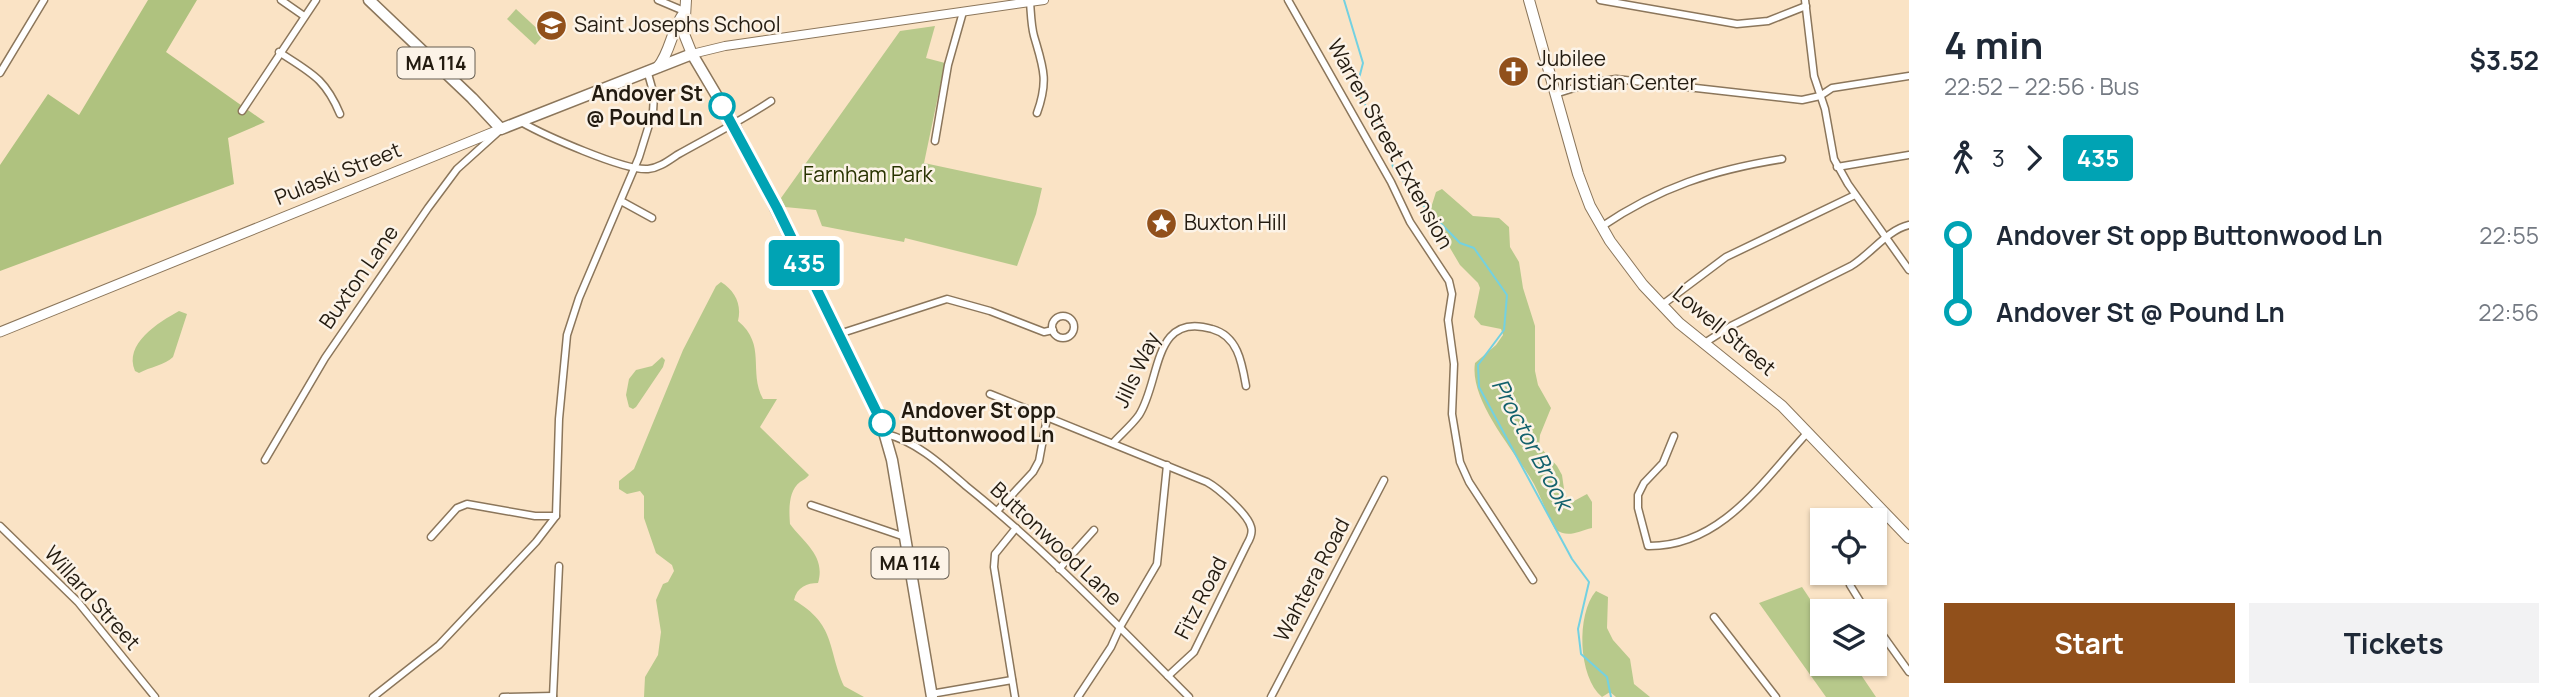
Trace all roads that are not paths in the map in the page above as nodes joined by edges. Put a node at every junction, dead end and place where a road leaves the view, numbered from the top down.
1 (44, 0) edge
2 (281, 0) edge
3 (316, 0) edge
4 (369, 0) edge
5 (658, 0) edge
6 (686, 0) edge
7 (1044, 0) edge
8 (1288, 0) edge
9 (1529, 0) edge
10 (1600, 0) edge
11 (1030, 2) junction
12 (1806, 3) edge
13 (684, 12) junction
14 (963, 12) junction
15 (304, 16) junction
16 (279, 52) junction
17 (692, 54) junction
18 (3, 63) edge
19 (652, 69) junction
20 (0, 73) edge
21 (1909, 76) edge
22 (1555, 94) junction
23 (1820, 96) junction
24 (771, 101) dead end
25 (242, 111) dead end
26 (1037, 113) dead end
27 (340, 114) dead end
28 (521, 122) junction
29 (734, 125) junction
30 (501, 129) junction
31 (935, 141) dead end
32 (1909, 155) edge
33 (1782, 159) dead end
34 (1837, 167) junction
35 (634, 168) junction
36 (1855, 195) junction
37 (621, 201) junction
38 (652, 218) dead end
39 (1909, 225) edge
40 (1601, 227) junction
41 (1887, 237) junction
42 (1909, 270) edge
43 (1662, 305) junction
44 (1053, 330) dead end
45 (0, 332) edge
46 (839, 334) junction
47 (1703, 344) junction
48 (1246, 386) dead end
49 (990, 394) dead end
50 (1047, 418) junction
51 (1808, 432) junction
52 (886, 434) junction
53 (1674, 436) dead end
54 (1113, 443) junction
55 (265, 460) dead end
56 (1167, 465) junction
57 (1384, 480) dead end
58 (811, 505) dead end
59 (997, 511) junction
60 (556, 516) junction
61 (0, 526) edge
62 (1016, 528) junction
63 (1094, 530) dead end
64 (431, 537) dead end
65 (905, 537) junction
66 (1909, 538) edge
67 (559, 566) dead end
68 (1059, 569) junction
69 (1533, 580) dead end
70 (1714, 617) dead end
71 (1119, 627) junction
72 (1887, 641) edge
73 (1909, 672) edge
74 (1168, 676) junction
75 (1012, 680) junction
76 (932, 695) edge
77 (552, 696) edge
78 (155, 697) edge
79 (373, 697) edge
80 (503, 697) edge
81 (1015, 697) edge
82 (1078, 697) edge
83 (1189, 697) edge
84 (1271, 697) edge
85 (1776, 697) edge

1 - 18 street
2 - 15 street
3 - 15 street
4 - 30 highway, MA 114
5 - 13 street
6 - 13 main road
7 - 11 street
8 - 69 street, Warren Street Extension
9 - 22 main road, Lowell Street
10 - 12 street
11 - 14 street
11 - 26 street
12 - 23 street
13 - 17 main road
13 - 19 main road
14 - 17 street
14 - 31 street
15 - 16 street
16 - 25 street
16 - 27 street
17 - 19 highway, Pulaski Street
17 - 29 highway, MA 114
18 - 20 street
19 - 28 highway, Pulaski Street
19 - 35 street
21 - 23 street
22 - 23 street
22 - 40 main road, Lowell Street
23 - 34 street
24 - 29 street
28 - 30 highway, Pulaski Street
28 - 35 street
29 - 35 street
29 - 46 highway, MA 114
30 - 45 main road, Pulaski Street
30 - 55 street, Buxton Lane
32 - 34 street
33 - 40 street
34 - 36 street
35 - 37 street
36 - 41 street
36 - 43 street
37 - 38 street
37 - 60 street
39 - 41 street
40 - 43 main road, Lowell Street
41 - 42 street
41 - 47 street
43 - 47 main road, Lowell Street
44 - 46 street
46 - 52 highway, MA 114
47 - 51 main road, Lowell Street
48 - 54 street, Jills Way
49 - 50 street
50 - 54 street
50 - 59 street
51 - 53 street
51 - 66 main road, Lowell Street
52 - 59 street, Buttonwood Lane
52 - 65 highway, MA 114
54 - 56 street
56 - 71 street
56 - 74 street, Fitz Road
57 - 84 street, Wahtera Road
58 - 65 street
59 - 62 street, Buttonwood Lane
60 - 64 street
60 - 79 street
61 - 78 street, Willard Street
62 - 68 street, Buttonwood Lane
62 - 75 street
63 - 68 street
65 - 76 highway, MA 114
67 - 77 street
68 - 71 street, Buttonwood Lane
70 - 85 street
71 - 74 street, Buttonwood Lane
71 - 82 street
72 - 73 street
74 - 83 street, Buttonwood Lane
75 - 76 street
75 - 81 street
77 - 80 street

